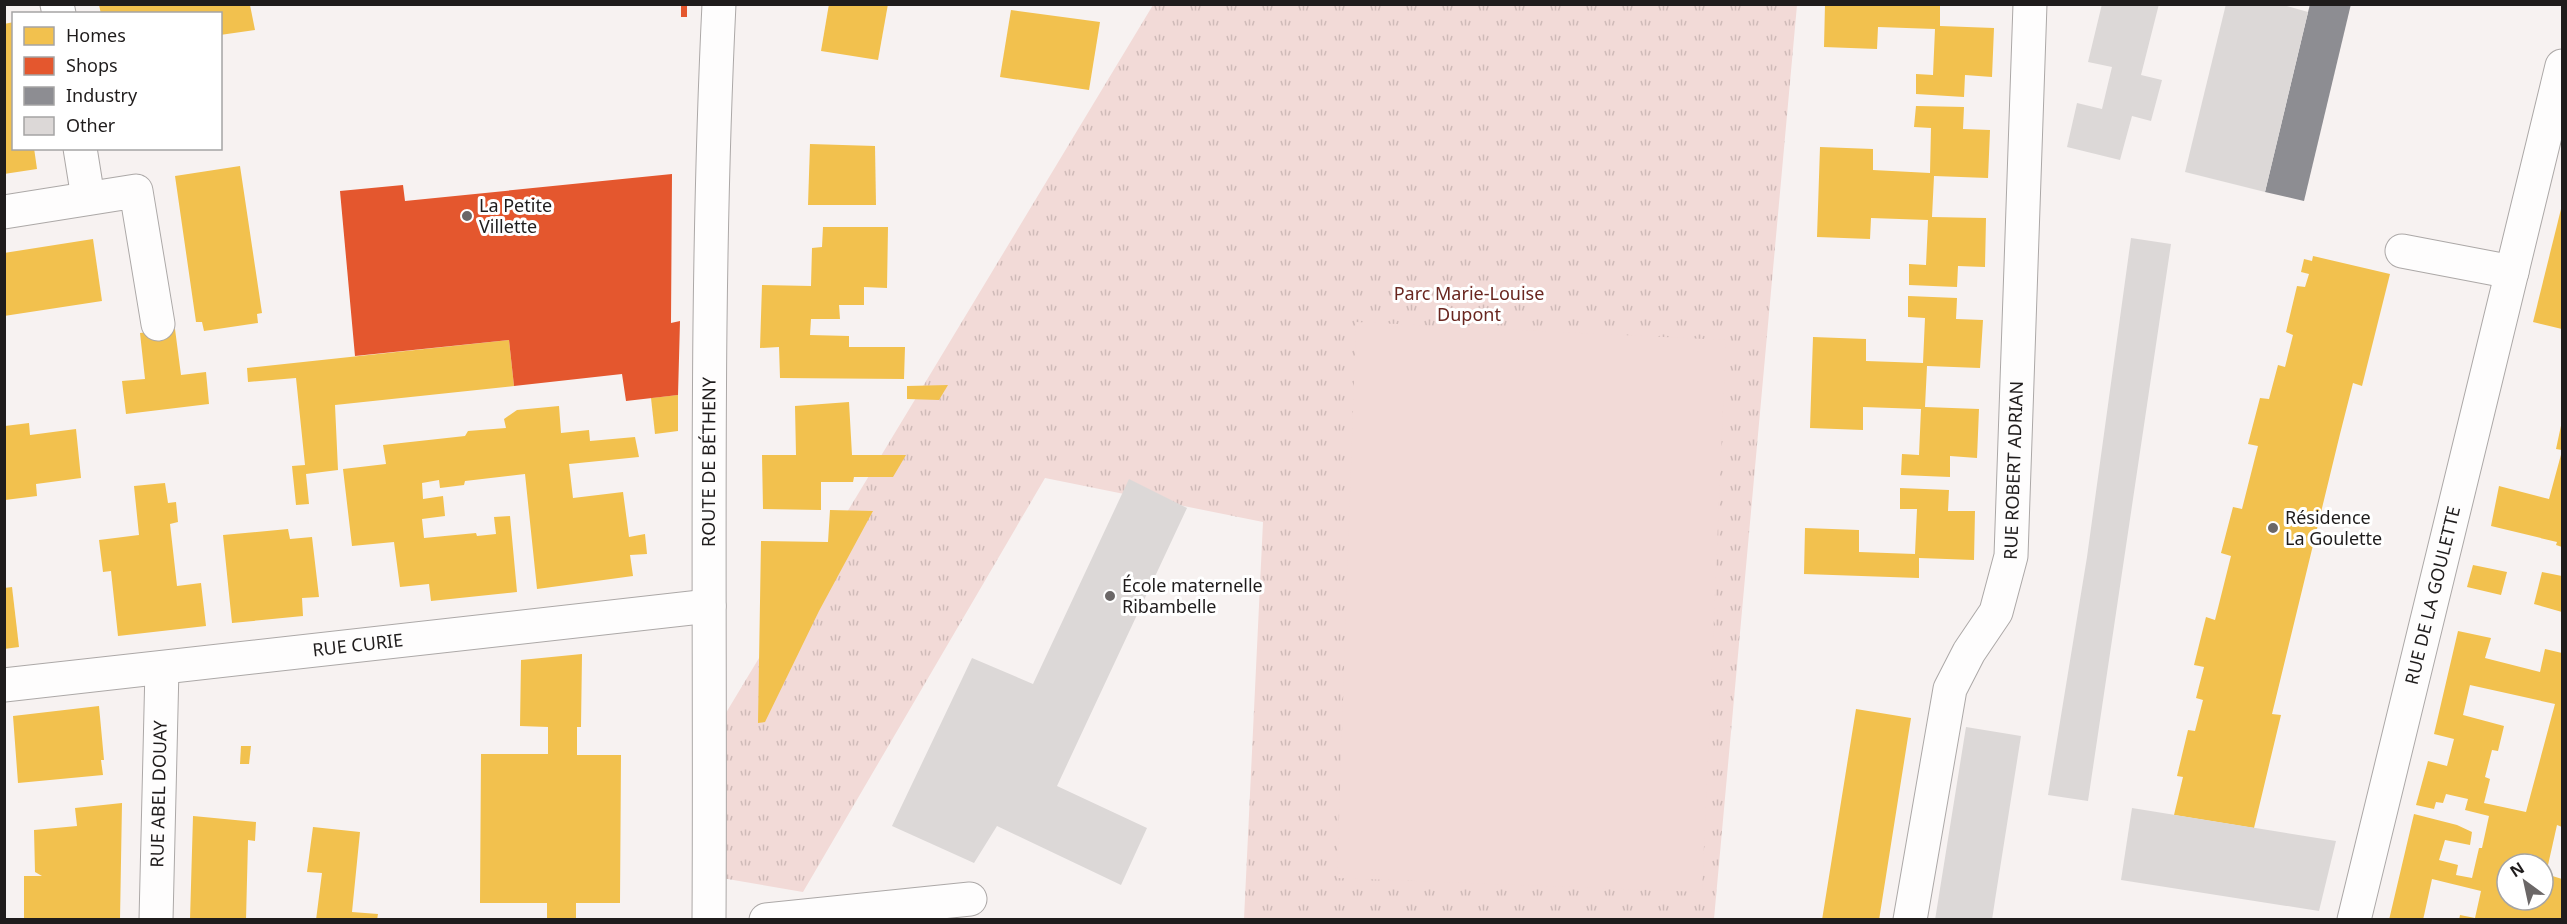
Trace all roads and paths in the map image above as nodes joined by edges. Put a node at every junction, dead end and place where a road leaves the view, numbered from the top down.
1 (719, 4) edge
2 (2030, 4) edge
3 (2562, 66) edge
4 (80, 150) edge
5 (88, 198) junction
6 (4, 212) edge
7 (2402, 251) dead end
8 (2512, 272) junction
9 (158, 324) dead end
10 (709, 606) junction
11 (162, 668) junction
12 (4, 686) edge
13 (970, 899) dead end
14 (156, 920) edge
15 (710, 920) edge
16 (766, 920) edge
17 (1910, 920) edge
18 (2354, 920) edge

1 - 10 street, ROUTE DE BÉTHENY
2 - 17 street, RUE ROBERT ADRIAN
3 - 8 street, RUE DE LA GOULETTE
4 - 5 street
5 - 6 street
5 - 9 street
7 - 8 street
8 - 18 street, RUE DE LA GOULETTE
10 - 11 street, RUE CURIE
10 - 15 street, ROUTE DE BÉTHENY
11 - 12 street, RUE CURIE
11 - 14 street, RUE ABEL DOUAY
13 - 16 street

